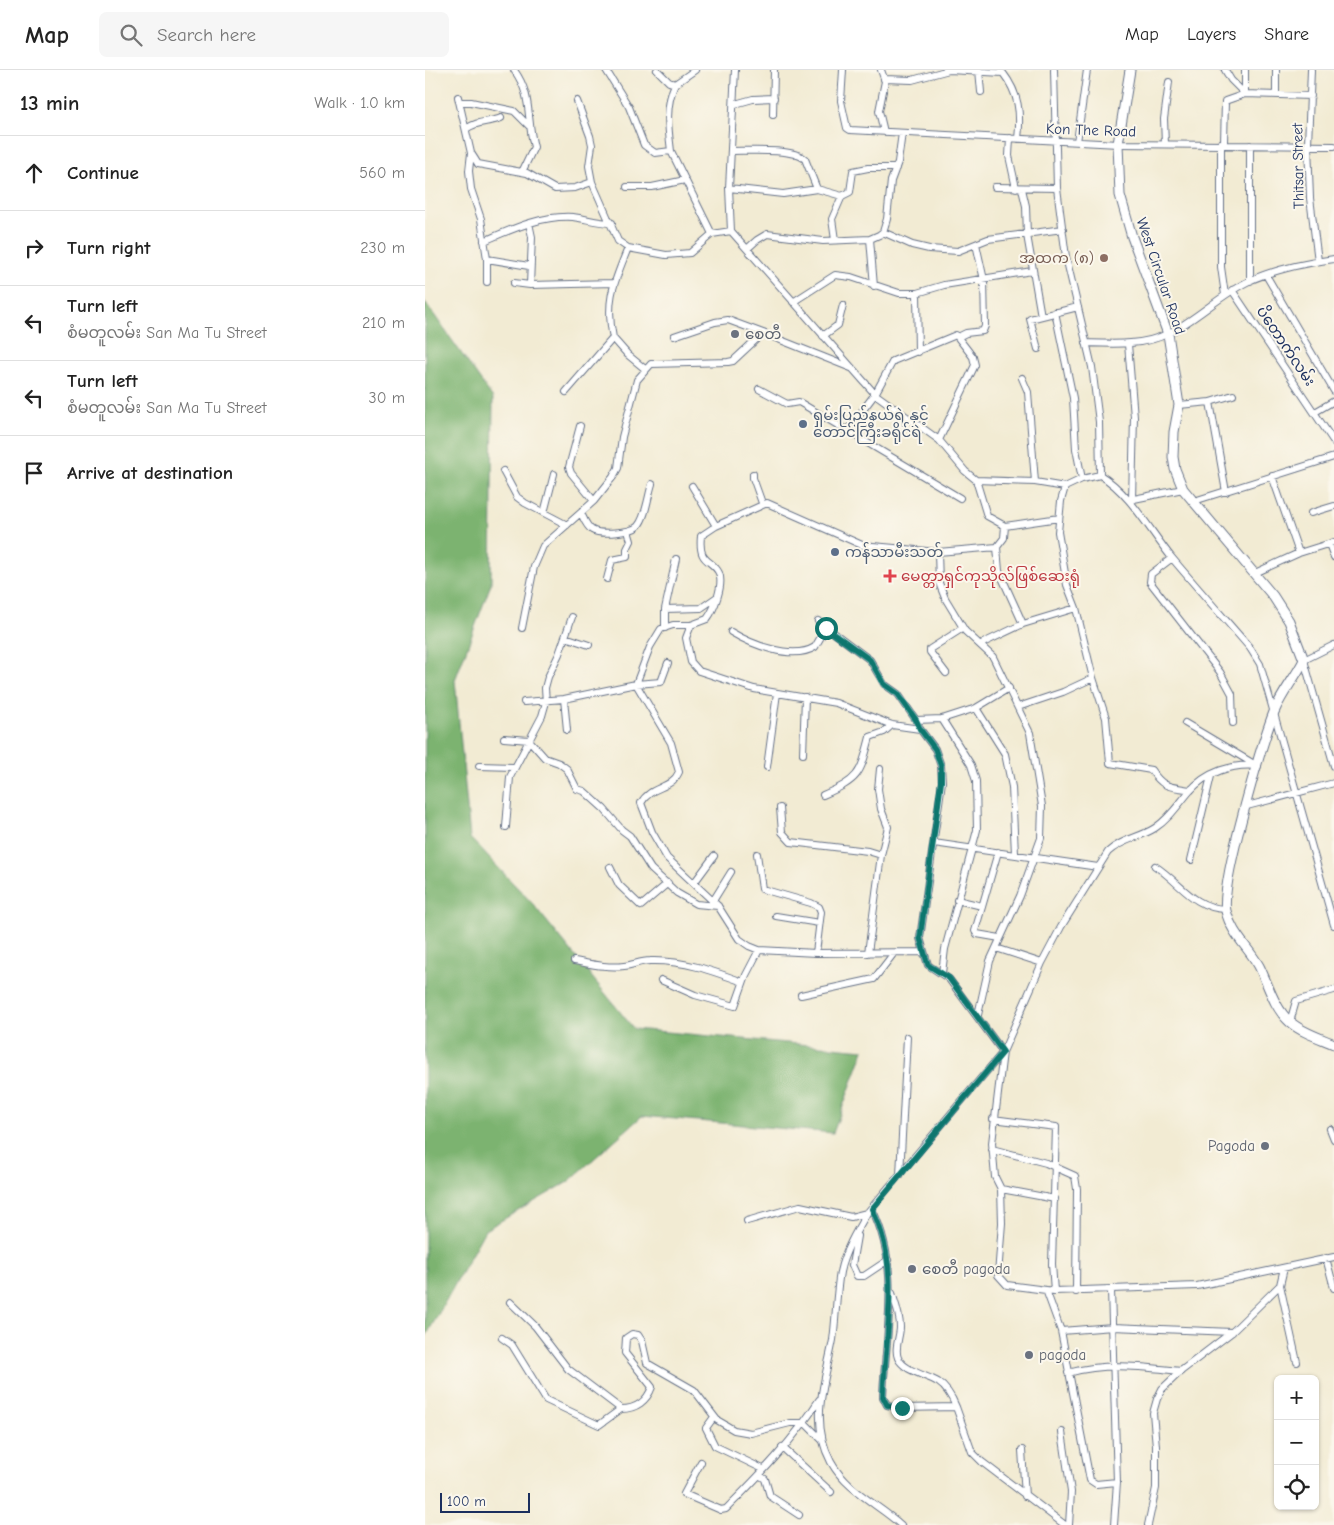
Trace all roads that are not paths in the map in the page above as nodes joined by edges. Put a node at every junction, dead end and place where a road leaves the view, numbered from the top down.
1 (514, 70) edge
2 (606, 70) edge
3 (657, 70) edge
4 (695, 70) edge
5 (735, 70) edge
6 (774, 70) edge
7 (843, 70) edge
8 (881, 70) edge
9 (979, 70) edge
10 (1054, 70) edge
11 (1087, 70) edge
12 (1130, 70) edge
13 (1225, 70) edge
14 (1245, 70) edge
15 (1276, 70) edge
16 (1311, 70) edge
17 (884, 79) junction
18 (1169, 82) dead end
19 (675, 84) junction
20 (981, 92) dead end
21 (1245, 94) junction
22 (1277, 94) junction
23 (1311, 96) junction
24 (774, 98) junction
25 (577, 101) dead end
26 (735, 104) junction
27 (773, 115) dead end
28 (501, 118) dead end
29 (529, 126) junction
30 (466, 129) junction
31 (884, 132) junction
32 (902, 133) junction
33 (1010, 138) junction
34 (1018, 139) junction
35 (1054, 141) junction
36 (1077, 142) junction
37 (1118, 144) junction
38 (1165, 144) junction
39 (1222, 144) junction
40 (1308, 144) junction
41 (1250, 145) junction
42 (1334, 146) edge
43 (671, 151) junction
44 (731, 151) junction
45 (471, 153) junction
46 (895, 168) junction
47 (522, 172) junction
48 (685, 180) junction
49 (592, 182) junction
50 (627, 187) dead end
51 (995, 187) dead end
52 (729, 188) junction
53 (1019, 188) junction
54 (1057, 188) junction
55 (817, 189) junction
56 (842, 196) junction
57 (529, 223) junction
58 (612, 223) junction
59 (1063, 229) junction
60 (731, 231) junction
61 (883, 232) junction
62 (712, 234) junction
63 (1027, 235) junction
64 (870, 239) junction
65 (835, 240) junction
66 (484, 241) junction
67 (976, 244) junction
68 (628, 248) junction
69 (747, 249) junction
70 (487, 259) junction
71 (1334, 259) edge
72 (1318, 261) junction
73 (529, 266) junction
74 (1032, 271) junction
75 (1266, 274) junction
76 (984, 280) junction
77 (1250, 281) junction
78 (487, 282) dead end
79 (514, 283) dead end
80 (614, 283) junction
81 (530, 285) junction
82 (874, 286) junction
83 (1232, 290) junction
84 (917, 293) junction
85 (1225, 295) junction
86 (793, 302) junction
87 (843, 305) dead end
88 (1078, 307) junction
89 (1055, 312) junction
90 (1041, 316) junction
91 (763, 333) junction
92 (1168, 334) junction
93 (674, 336) dead end
94 (823, 336) junction
95 (958, 337) junction
96 (613, 338) junction
97 (1086, 343) junction
98 (1129, 344) junction
99 (1038, 349) dead end
100 (918, 352) junction
101 (645, 369) junction
102 (852, 369) junction
103 (1022, 378) dead end
104 (759, 389) dead end
105 (1334, 391) edge
106 (566, 392) dead end
107 (875, 394) junction
108 (1233, 395) dead end
109 (1334, 401) edge
110 (1210, 402) junction
111 (1179, 405) junction
112 (1315, 412) junction
113 (580, 426) dead end
114 (847, 432) junction
115 (939, 440) junction
116 (1334, 442) edge
117 (1334, 457) edge
118 (503, 471) dead end
119 (554, 474) dead end
120 (753, 474) dead end
121 (1100, 475) junction
122 (1272, 476) junction
123 (1082, 479) junction
124 (976, 480) junction
125 (1035, 482) junction
126 (652, 484) dead end
127 (692, 486) dead end
128 (1065, 487) junction
129 (1183, 489) junction
130 (1226, 492) junction
131 (960, 498) dead end
132 (1130, 500) junction
133 (594, 501) junction
134 (1194, 501) junction
135 (762, 504) junction
136 (1334, 506) edge
137 (544, 513) junction
138 (581, 513) junction
139 (1311, 513) dead end
140 (1059, 518) junction
141 (567, 525) junction
142 (716, 526) junction
143 (1005, 526) junction
144 (628, 531) junction
145 (1331, 543) edge
146 (997, 547) junction
147 (939, 552) junction
148 (1299, 553) junction
149 (1334, 557) edge
150 (1172, 558) junction
151 (676, 560) dead end
152 (1255, 573) junction
153 (607, 579) dead end
154 (718, 596) junction
155 (1076, 608) junction
156 (665, 609) junction
157 (572, 617) dead end
158 (818, 621) dead end
159 (1023, 624) junction
160 (691, 625) junction
161 (522, 628) dead end
162 (665, 628) junction
163 (826, 628) junction
164 (963, 628) junction
165 (731, 632) dead end
166 (565, 636) junction
167 (981, 644) junction
168 (1334, 644) edge
169 (589, 645) dead end
170 (1304, 660) junction
171 (668, 663) dead end
172 (947, 673) dead end
173 (1093, 678) junction
174 (636, 684) junction
175 (1009, 688) junction
176 (777, 693) junction
177 (805, 696) junction
178 (564, 699) junction
179 (523, 702) dead end
180 (546, 702) junction
181 (1018, 707) junction
182 (977, 708) junction
183 (1274, 713) junction
184 (942, 719) junction
185 (916, 720) junction
186 (1185, 723) dead end
187 (1233, 723) dead end
188 (892, 725) junction
189 (920, 729) junction
190 (567, 730) dead end
191 (504, 738) dead end
192 (529, 740) junction
193 (803, 754) dead end
194 (479, 766) dead end
195 (514, 766) junction
196 (1258, 766) junction
197 (1334, 766) edge
198 (767, 767) dead end
199 (880, 769) dead end
200 (1211, 776) junction
201 (1334, 783) edge
202 (1191, 790) junction
203 (1297, 793) junction
204 (823, 794) dead end
205 (1247, 806) junction
206 (780, 808) dead end
207 (506, 827) dead end
208 (934, 844) junction
209 (973, 849) junction
210 (998, 852) junction
211 (757, 854) dead end
212 (1015, 854) junction
213 (881, 855) junction
214 (714, 856) dead end
215 (1034, 858) junction
216 (1191, 860) dead end
217 (1155, 866) dead end
218 (609, 867) dead end
219 (1098, 867) junction
220 (731, 872) dead end
221 (668, 883) junction
222 (694, 883) junction
223 (957, 900) junction
224 (715, 904) junction
225 (982, 906) junction
226 (1225, 909) junction
227 (777, 916) dead end
228 (819, 923) junction
229 (1334, 925) edge
230 (1000, 938) junction
231 (996, 948) junction
232 (759, 950) junction
233 (924, 952) junction
234 (816, 953) junction
235 (868, 953) junction
236 (894, 953) junction
237 (574, 961) dead end
238 (1042, 963) junction
239 (942, 973) junction
240 (661, 980) dead end
241 (743, 982) junction
242 (1334, 990) edge
243 (801, 995) dead end
244 (977, 1016) junction
245 (1290, 1022) junction
246 (907, 1038) dead end
247 (1334, 1044) edge
248 (1003, 1052) junction
249 (993, 1119) junction
250 (1330, 1129) dead end
251 (1334, 1139) edge
252 (992, 1149) junction
253 (1055, 1167) junction
254 (899, 1175) junction
255 (1001, 1189) junction
256 (1055, 1200) junction
257 (869, 1211) junction
258 (747, 1221) dead end
259 (857, 1230) junction
260 (1334, 1257) edge
261 (1325, 1258) junction
262 (888, 1260) junction
263 (1284, 1268) junction
264 (1280, 1285) junction
265 (1334, 1288) edge
266 (890, 1290) junction
267 (1046, 1290) junction
268 (1111, 1290) junction
269 (1054, 1291) junction
270 (1076, 1292) junction
271 (510, 1302) dead end
272 (1113, 1327) junction
273 (1061, 1331) junction
274 (1232, 1332) junction
275 (502, 1338) dead end
276 (1297, 1362) dead end
277 (1114, 1365) junction
278 (1181, 1371) junction
279 (1068, 1373) junction
280 (820, 1399) junction
281 (956, 1406) junction
282 (621, 1409) junction
283 (714, 1417) junction
284 (805, 1423) junction
285 (1062, 1432) dead end
286 (821, 1440) junction
287 (782, 1447) junction
288 (1022, 1450) dead end
289 (701, 1462) dead end
290 (761, 1472) junction
291 (1117, 1482) junction
292 (831, 1492) dead end
293 (1025, 1496) junction
294 (799, 1515) dead end
295 (901, 1525) edge
296 (1065, 1525) edge
297 (1069, 1525) edge
298 (1114, 1525) edge
299 (1148, 1525) edge

1 - 29 street
2 - 43 street
3 - 19 street
4 - 19 street
5 - 26 street
6 - 24 street
7 - 31 street, Kon The Road
8 - 17 street
9 - 17 street
9 - 20 street
9 - 34 street
10 - 35 street
11 - 36 street
12 - 37 street, West Circular Road
13 - 21 street
14 - 21 street
15 - 22 street
16 - 23 street, Thitsar Street
17 - 31 street
18 - 38 street
19 - 43 street
21 - 22 street
21 - 39 street
22 - 23 street
23 - 40 street, Thitsar Street
24 - 26 street
24 - 27 street
25 - 49 street
26 - 44 street
28 - 30 street
29 - 30 street
29 - 47 street
30 - 45 street
31 - 32 street, Kon The Road
32 - 33 street, Kon The Road
32 - 46 street
33 - 34 street, Kon The Road
33 - 53 street
34 - 35 street, Kon The Road
35 - 36 street, Kon The Road
35 - 54 street
36 - 37 street, Kon The Road
37 - 38 street, Kon The Road
37 - 92 street, West Circular Road
38 - 39 street, Kon The Road
39 - 41 street, Kon The Road
39 - 85 street
40 - 41 street, Kon The Road
40 - 42 street, Kon The Road
40 - 72 street, Thitsar Street
41 - 77 street
43 - 48 street
44 - 52 street
44 - 55 street
45 - 47 street
45 - 66 street
46 - 56 street
46 - 61 street
47 - 49 street
48 - 50 street
48 - 62 street
49 - 58 street
51 - 53 street
52 - 55 street
52 - 60 street
53 - 54 street
53 - 63 street
54 - 59 street
55 - 56 street
56 - 65 street
57 - 58 street
57 - 66 street
57 - 73 street
58 - 68 street
59 - 63 street
59 - 88 street
60 - 62 street
60 - 69 street
61 - 64 street
61 - 67 street
62 - 68 street
63 - 67 street
63 - 74 street
64 - 65 street
64 - 82 street
65 - 69 street
66 - 70 street
67 - 76 street
68 - 80 street
69 - 86 street
70 - 73 street
70 - 78 street
71 - 72 street
72 - 75 street
73 - 81 street
74 - 76 street
74 - 90 street
75 - 77 street
75 - 105 street
76 - 84 street
76 - 95 street
77 - 83 street
79 - 81 street
80 - 81 street
80 - 96 street
82 - 84 street
82 - 86 street
83 - 85 street
83 - 112 street, ပိတောက်လမ်း
84 - 100 street
85 - 92 street
86 - 94 street
87 - 94 street
88 - 89 street
88 - 97 street
89 - 90 street
89 - 123 street
90 - 99 street
91 - 93 street
91 - 101 street
91 - 102 street
92 - 98 street
92 - 111 street, West Circular Road
94 - 102 street
95 - 100 street
95 - 115 street
96 - 101 street
96 - 106 street
97 - 98 street
97 - 121 street
98 - 132 street
100 - 107 street
101 - 133 street
102 - 107 street
103 - 125 street
104 - 114 street
107 - 114 street
107 - 115 street
108 - 110 street
109 - 112 street
110 - 111 street
110 - 130 street
111 - 129 street, West Circular Road
112 - 116 street, ပိတောက်လမ်း
113 - 133 street
114 - 131 street
115 - 124 street
117 - 122 street
118 - 137 street
119 - 137 street
120 - 135 street
121 - 123 street
121 - 132 street
122 - 130 street
122 - 148 street
123 - 128 street
124 - 125 street
124 - 143 street
125 - 128 street
126 - 144 street
127 - 142 street
128 - 140 street
129 - 132 street
129 - 134 street, West Circular Road
130 - 134 street
132 - 150 street
133 - 138 street
134 - 152 street, West Circular Road
135 - 142 street
135 - 147 street
136 - 139 street
137 - 141 street
138 - 141 street
138 - 144 street
140 - 143 street
140 - 155 street
141 - 161 street
142 - 154 street
143 - 146 street
144 - 153 street
145 - 148 street
145 - 149 street
146 - 147 street
146 - 159 street
147 - 164 street
148 - 152 street
150 - 183 street
150 - 187 street
151 - 156 street
152 - 170 street, West Circular Road
154 - 156 street
154 - 160 street
155 - 159 street
155 - 173 street
156 - 162 street
157 - 166 street
158 - 163 street
159 - 167 street
160 - 162 street
160 - 176 street
162 - 174 street
163 - 165 street
163 - 185 street
164 - 167 street
164 - 172 street
166 - 169 street
166 - 180 street
167 - 175 street
168 - 170 street
170 - 183 street
170 - 197 street
171 - 174 street
173 - 181 street
173 - 202 street
174 - 178 street
174 - 222 street
175 - 181 street
175 - 182 street
176 - 177 street
176 - 198 street
177 - 188 street
177 - 193 street
178 - 180 street
178 - 190 street
179 - 180 street
180 - 192 street
181 - 215 street
182 - 184 street
182 - 212 street
183 - 196 street
183 - 203 street
184 - 185 street
184 - 209 street
185 - 189 street
186 - 196 street
188 - 189 street
188 - 204 street
189 - 208 street
191 - 192 street
192 - 195 street
192 - 221 street
194 - 195 street
195 - 207 street
196 - 200 street
196 - 205 street
199 - 213 street
200 - 202 street
200 - 216 street
201 - 203 street
202 - 219 street
203 - 205 street
203 - 229 street
205 - 226 street
206 - 213 street
208 - 209 street
208 - 233 street
209 - 210 street
209 - 223 street
210 - 212 street
210 - 225 street
211 - 228 street
212 - 215 street
213 - 235 street
214 - 222 street
215 - 219 street
215 - 230 street
217 - 226 street
218 - 221 street
219 - 238 street
220 - 224 street
221 - 224 street
222 - 224 street
223 - 225 street
223 - 239 street
224 - 232 street
225 - 230 street
226 - 245 street
227 - 228 street
228 - 234 street
230 - 231 street
231 - 238 street
231 - 244 street
232 - 234 street
232 - 241 street
233 - 236 street
233 - 239 street
234 - 235 street
235 - 236 street
236 - 243 street
237 - 241 street
238 - 248 street
239 - 244 street
240 - 241 street
242 - 245 street
244 - 248 street
245 - 247 street
246 - 254 street
248 - 249 street
248 - 254 street
249 - 252 street
249 - 253 street
250 - 251 street
252 - 253 street
252 - 255 street
253 - 256 street
253 - 270 street
254 - 257 street
255 - 256 street
255 - 267 street
256 - 269 street
257 - 258 street
257 - 259 street
257 - 262 street
259 - 262 street
259 - 280 street
260 - 261 street
261 - 263 street
261 - 265 street
262 - 266 street
263 - 264 street
263 - 268 street
264 - 274 street
264 - 276 street
266 - 281 street
266 - 281 street
267 - 269 street
267 - 273 street
268 - 270 street
268 - 272 street
269 - 270 street
271 - 282 street
272 - 273 street
272 - 274 street
272 - 277 street
273 - 279 street
274 - 278 street
275 - 282 street
277 - 278 street
277 - 279 street
277 - 291 street
278 - 299 street
279 - 291 street
280 - 284 street
280 - 286 street
281 - 293 street
282 - 283 street
283 - 284 street
283 - 290 street
284 - 286 street
284 - 287 street
285 - 297 street
286 - 295 street
287 - 290 street
287 - 292 street
288 - 293 street
289 - 290 street
290 - 294 street
291 - 298 street
293 - 296 street

